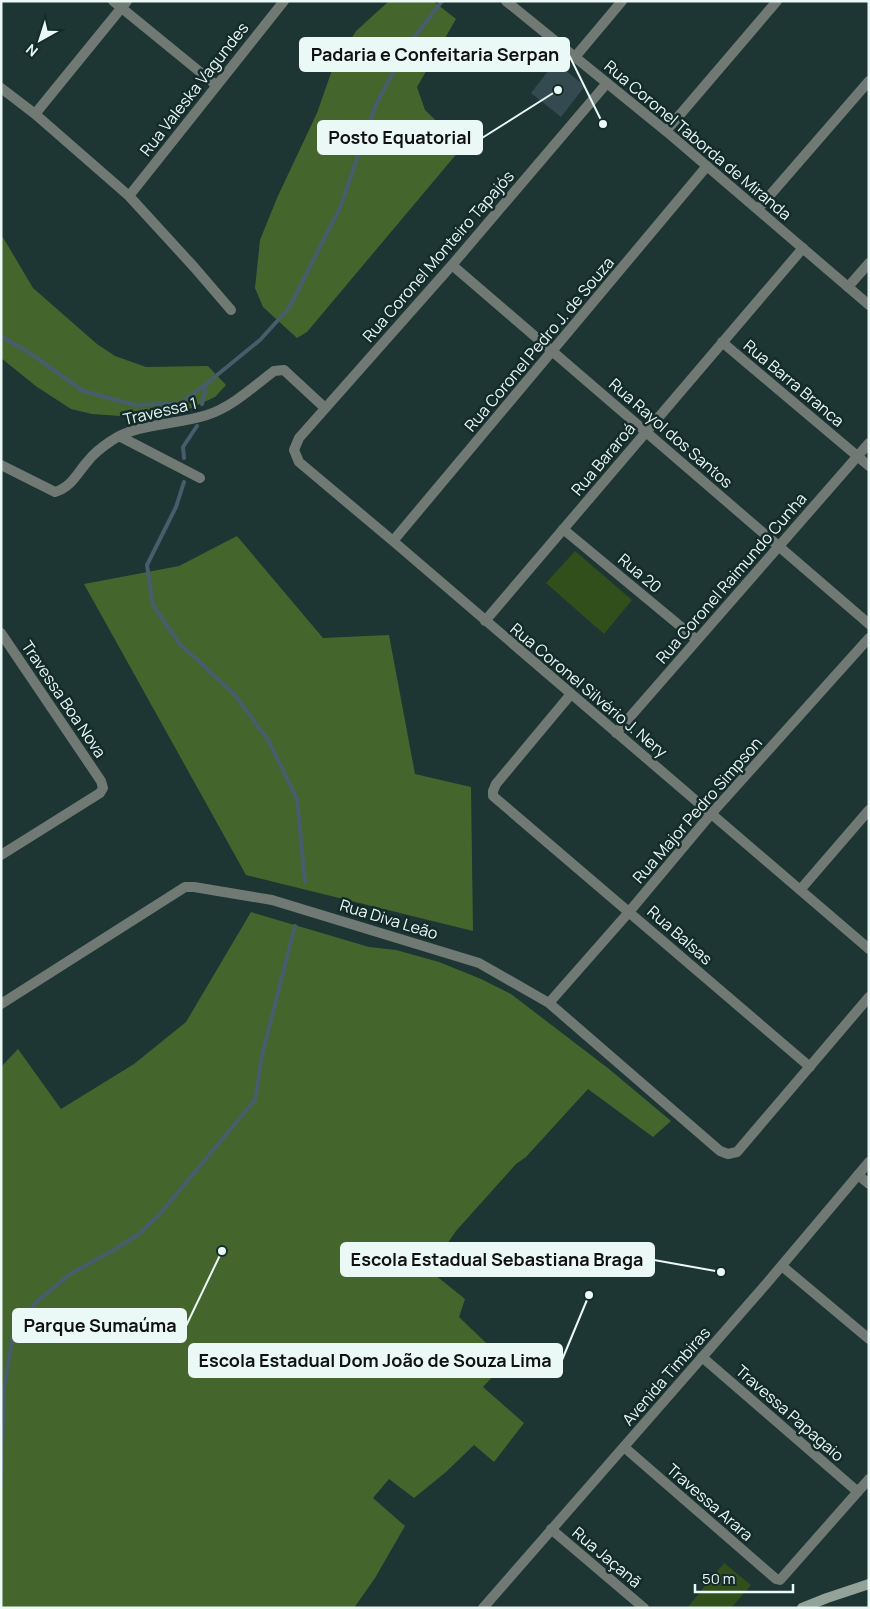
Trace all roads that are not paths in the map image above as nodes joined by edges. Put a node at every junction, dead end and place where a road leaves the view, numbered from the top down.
1 (284, 1) edge
2 (506, 1) edge
3 (622, 1) edge
4 (777, 1) edge
5 (120, 4) edge
6 (575, 57) junction
7 (869, 81) edge
8 (607, 83) junction
9 (216, 85) junction
10 (1, 88) edge
11 (35, 114) junction
12 (666, 131) junction
13 (707, 166) junction
14 (129, 196) junction
15 (758, 210) junction
16 (803, 248) junction
17 (869, 263) edge
18 (452, 265) junction
19 (848, 287) junction
20 (869, 305) edge
21 (231, 310) dead end
22 (722, 342) junction
23 (554, 351) junction
24 (326, 408) junction
25 (646, 432) junction
26 (119, 436) junction
27 (869, 443) edge
28 (294, 450) joint
29 (857, 456) junction
30 (1, 465) edge
31 (869, 466) edge
32 (200, 478) dead end
33 (564, 529) junction
34 (393, 541) junction
35 (779, 546) junction
36 (485, 621) junction
37 (869, 624) edge
38 (1, 633) edge
39 (869, 638) edge
40 (697, 640) junction
41 (571, 694) junction
42 (616, 733) junction
43 (869, 810) edge
44 (711, 814) junction
45 (1, 855) edge
46 (800, 890) junction
47 (629, 912) junction
48 (869, 949) edge
49 (869, 997) edge
50 (549, 1003) junction
51 (1, 1004) edge
52 (810, 1067) junction
53 (869, 1162) edge
54 (858, 1175) junction
55 (869, 1184) edge
56 (782, 1266) junction
57 (869, 1339) edge
58 (702, 1357) junction
59 (624, 1446) junction
60 (869, 1479) edge
61 (858, 1492) junction
62 (551, 1529) junction
63 (869, 1584) edge
64 (483, 1608) edge
65 (644, 1608) edge
66 (802, 1608) edge

1 - 9 street, Rua Valeska Vagundes
2 - 6 street, Rua Coronel Taborda de Miranda
3 - 6 street
4 - 12 street
5 - 9 street
5 - 11 street
6 - 8 street, Rua Coronel Taborda de Miranda
7 - 15 street
8 - 12 street, Rua Coronel Taborda de Miranda
8 - 18 street, Rua Coronel Monteiro Tapajós
9 - 14 street, Rua Valeska Vagundes
10 - 11 street
11 - 14 street
12 - 13 street, Rua Coronel Taborda de Miranda
13 - 15 street, Rua Coronel Taborda de Miranda
13 - 23 street, Rua Coronel Pedro J. de Souza
14 - 21 street
15 - 16 street, Rua Coronel Taborda de Miranda
16 - 19 street, Rua Coronel Taborda de Miranda
16 - 22 street, Rua Bararoá
17 - 19 street
18 - 23 street, Rua Rayol dos Santos
18 - 24 street, Rua Coronel Monteiro Tapajós
19 - 20 street, Rua Coronel Taborda de Miranda
22 - 25 street, Rua Bararoá
22 - 29 street, Rua Barra Branca
23 - 25 street, Rua Rayol dos Santos
23 - 34 street, Rua Coronel Pedro J. de Souza
24 - 26 street, Travessa 1
24 - 28 street, Rua Coronel Monteiro Tapajós
25 - 33 street, Rua Bararoá
25 - 35 street, Rua Rayol dos Santos
26 - 30 street, Travessa 1
26 - 32 street
27 - 29 street, Rua Coronel Raimundo Cunha
28 - 34 street, Rua Coronel Silvério J. Nery
29 - 31 street, Rua Barra Branca
29 - 35 street, Rua Coronel Raimundo Cunha
33 - 36 street, Rua Bararoá
33 - 40 street, Rua 20
34 - 36 street, Rua Coronel Silvério J. Nery
35 - 37 street, Rua Rayol dos Santos
35 - 40 street, Rua Coronel Raimundo Cunha
36 - 41 street, Rua Coronel Silvério J. Nery
38 - 45 street, Travessa Boa Nova
39 - 44 street, Rua Major Pedro Simpson
40 - 42 street, Rua Coronel Raimundo Cunha
41 - 42 street, Rua Coronel Silvério J. Nery
41 - 47 street, Rua Balsas
42 - 44 street, Rua Coronel Silvério J. Nery
43 - 46 street
44 - 46 street, Rua Coronel Silvério J. Nery
44 - 47 street, Rua Major Pedro Simpson
46 - 48 street, Rua Coronel Silvério J. Nery
47 - 50 street, Rua Major Pedro Simpson
47 - 52 street, Rua Balsas
49 - 52 street
50 - 51 street, Rua Diva Leão
50 - 52 street, Rua Diva Leão
53 - 54 street, Avenida Timbiras
54 - 55 street
54 - 56 street, Avenida Timbiras
56 - 57 street
56 - 58 street, Avenida Timbiras
58 - 59 street, Avenida Timbiras
58 - 61 street, Travessa Papagaio
59 - 61 street, Travessa Arara
59 - 62 street, Avenida Timbiras
60 - 61 street
62 - 64 street, Avenida Timbiras
62 - 65 street, Rua Jaçanã
63 - 66 main road

